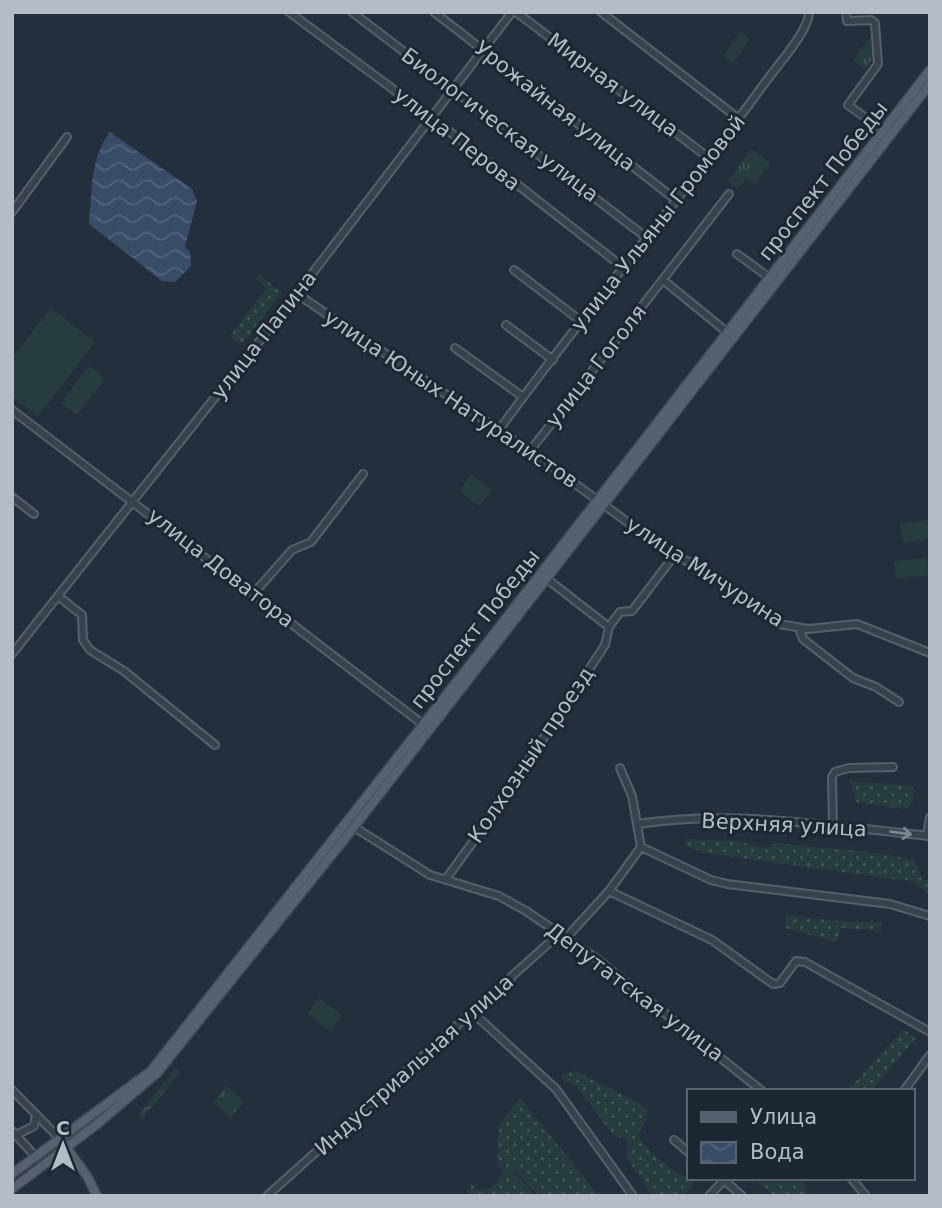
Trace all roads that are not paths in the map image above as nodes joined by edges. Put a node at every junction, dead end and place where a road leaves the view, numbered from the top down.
1 (289, 12) edge
2 (352, 12) edge
3 (434, 12) edge
4 (514, 12) edge
5 (601, 12) edge
6 (809, 12) edge
7 (846, 12) edge
8 (483, 50) junction
9 (930, 70) edge
10 (930, 84) edge
11 (452, 88) junction
12 (429, 117) junction
13 (739, 119) junction
14 (884, 131) junction
15 (66, 137) dead end
16 (709, 158) junction
17 (729, 194) dead end
18 (677, 200) junction
19 (12, 212) edge
20 (647, 238) junction
21 (737, 254) dead end
22 (624, 268) junction
23 (514, 270) dead end
24 (770, 278) junction
25 (663, 280) junction
26 (297, 294) junction
27 (582, 322) junction
28 (506, 325) dead end
29 (728, 333) junction
30 (455, 348) dead end
31 (553, 360) junction
32 (523, 397) junction
33 (14, 414) edge
34 (499, 430) junction
35 (530, 451) junction
36 (363, 474) dead end
37 (12, 496) edge
38 (134, 501) junction
39 (601, 502) junction
40 (34, 514) dead end
41 (674, 556) junction
42 (547, 579) junction
43 (254, 593) junction
44 (58, 596) junction
45 (609, 627) junction
46 (799, 628) junction
47 (930, 653) edge
48 (12, 654) edge
49 (899, 702) dead end
50 (426, 727) junction
51 (215, 745) dead end
52 (893, 767) dead end
53 (620, 768) dead end
54 (930, 817) edge
55 (638, 824) junction
56 (834, 824) junction
57 (354, 827) junction
58 (928, 836) edge
59 (641, 847) junction
60 (446, 879) junction
61 (609, 891) junction
62 (930, 916) edge
63 (563, 936) junction
64 (471, 1012) junction
65 (930, 1032) edge
66 (930, 1055) edge
67 (760, 1089) edge
68 (905, 1089) edge
69 (12, 1090) edge
70 (36, 1114) junction
71 (14, 1133) edge
72 (60, 1139) junction
73 (674, 1140) dead end
74 (67, 1148) junction
75 (687, 1151) edge
76 (36, 1157) junction
77 (12, 1174) edge
78 (723, 1180) edge
79 (725, 1180) edge
80 (853, 1180) edge
81 (12, 1188) edge
82 (97, 1196) edge
83 (267, 1196) edge
84 (634, 1196) edge
85 (709, 1196) edge
86 (742, 1196) edge
87 (866, 1196) edge

1 - 12 street, улица Перова
2 - 11 street, Биологическая улица
3 - 8 street, Урожайная улица
4 - 8 street, улица Папина
4 - 16 street, Мирная улица
5 - 13 street
6 - 13 street, улица Ульяны Громовой
7 - 14 street
8 - 11 street, улица Папина
8 - 18 street, Урожайная улица
9 - 14 main road, проспект Победы
10 - 39 main road, проспект Победы
11 - 12 street, улица Папина
11 - 20 street, Биологическая улица
12 - 22 street, улица Перова
12 - 26 street, улица Папина
13 - 16 street, улица Ульяны Громовой
14 - 24 main road, проспект Победы
15 - 19 street
16 - 18 street, улица Ульяны Громовой
17 - 25 street, улица Гоголя
18 - 20 street, улица Ульяны Громовой
20 - 22 street, улица Ульяны Громовой
21 - 24 street
22 - 27 street, улица Ульяны Громовой
23 - 27 street
24 - 29 main road, проспект Победы
25 - 29 street
25 - 35 street, улица Гоголя
26 - 34 street, улица Юных Натуралистов
26 - 38 street, улица Папина
27 - 31 street, улица Ульяны Громовой
28 - 31 street
29 - 39 main road, проспект Победы
30 - 32 street
31 - 32 street, улица Ульяны Громовой
32 - 34 street, улица Ульяны Громовой
33 - 38 street, улица Доватора
34 - 35 street, улица Юных Натуралистов
35 - 39 street, улица Юных Натуралистов
36 - 43 street
37 - 40 street
38 - 43 street, улица Доватора
38 - 44 street, улица Папина
39 - 41 street, улица Мичурина
39 - 42 main road, проспект Победы
39 - 50 main road, проспект Победы
41 - 45 street
41 - 46 street, улица Мичурина
42 - 45 street
42 - 50 main road, проспект Победы
43 - 50 street, улица Доватора
44 - 48 street, улица Папина
44 - 51 street
45 - 60 street, Колхозный проезд
46 - 47 street, улица Мичурина
46 - 49 street
50 - 57 main road, проспект Победы
50 - 72 main road, проспект Победы
52 - 56 street
53 - 55 street
54 - 58 street
55 - 56 street, Верхняя улица
55 - 59 street
56 -> 58 street, Верхняя улица
57 - 60 street, Депутатская улица
57 - 74 main road, проспект Победы
59 - 61 street, Индустриальная улица
59 - 62 street
60 - 63 street, Депутатская улица
61 - 63 street, Индустриальная улица
61 - 65 street
63 - 64 street, Индустриальная улица
63 - 67 street, Депутатская улица
64 - 83 street, Индустриальная улица
64 - 84 street
66 - 68 street
69 - 70 street
70 - 71 street
70 - 72 street
71 - 76 street
72 - 74 main road
72 - 76 main road, проспект Победы
73 - 75 street
74 - 81 main road, проспект Победы
74 - 82 main road
76 - 77 main road, проспект Победы
78 - 85 street
79 - 86 street
80 - 87 street

